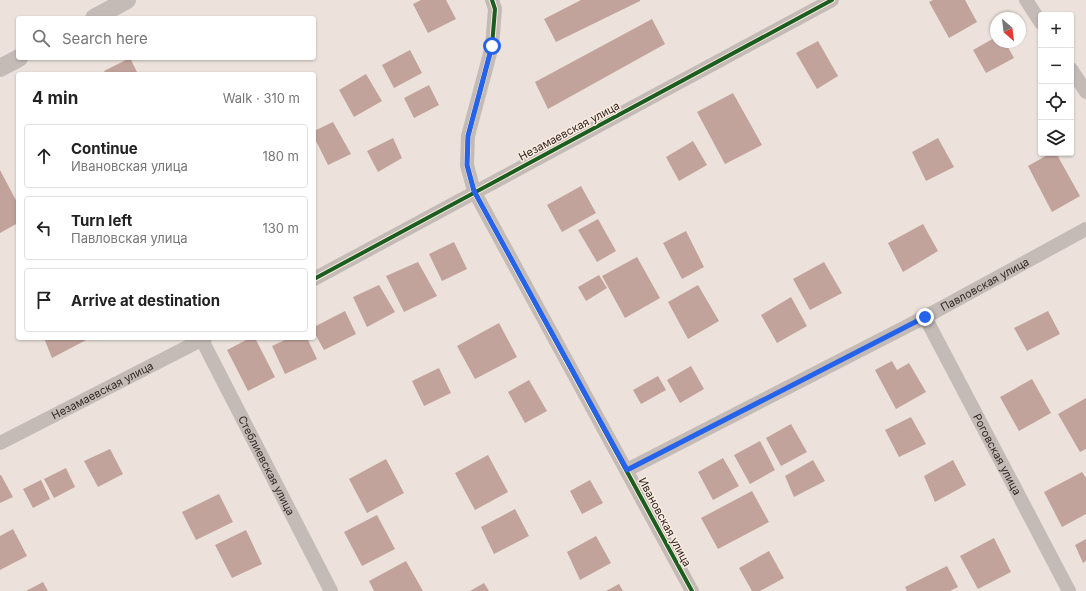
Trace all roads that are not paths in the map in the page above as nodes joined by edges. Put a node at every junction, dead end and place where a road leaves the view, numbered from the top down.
1 (127, 0) edge
2 (492, 0) edge
3 (832, 0) edge
4 (1026, 0) edge
5 (98, 16) edge
6 (1038, 18) edge
7 (16, 60) edge
8 (0, 68) edge
9 (1074, 74) edge
10 (1086, 92) edge
11 (474, 191) junction
12 (1086, 229) edge
13 (316, 277) edge
14 (925, 317) junction
15 (201, 340) edge
16 (204, 340) edge
17 (0, 443) edge
18 (627, 470) junction
19 (331, 591) edge
20 (692, 591) edge
21 (1069, 591) edge

1 - 5 street
2 - 11 street, Ивановская улица
3 - 11 street, Незамаевская улица
4 - 6 street
7 - 8 street
9 - 10 street
11 - 13 street, Незамаевская улица
11 - 18 street, Ивановская улица
12 - 14 street, Павловская улица
14 - 18 street, Павловская улица
14 - 21 street, Роговская улица
15 - 17 street, Незамаевская улица
16 - 19 street, Стеблиевская улица
18 - 20 street, Ивановская улица

